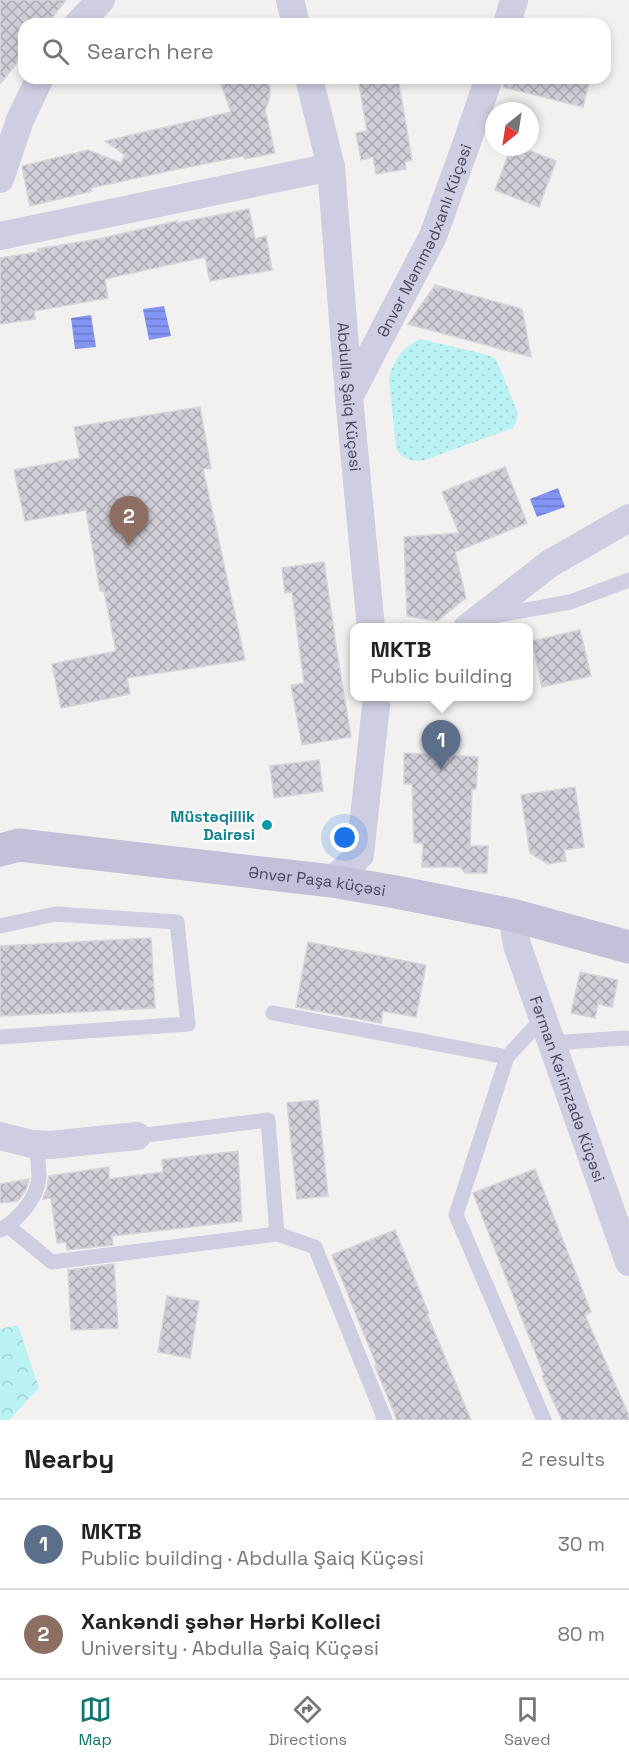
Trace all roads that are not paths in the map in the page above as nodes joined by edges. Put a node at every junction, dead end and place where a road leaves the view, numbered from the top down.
1 (101, 0) edge
2 (290, 0) edge
3 (514, 0) edge
4 (84, 18) edge
5 (294, 18) edge
6 (509, 18) edge
7 (37, 84) edge
8 (310, 84) edge
9 (487, 84) edge
10 (331, 167) junction
11 (0, 179) edge
12 (0, 236) edge
13 (349, 397) junction
14 (629, 518) edge
15 (629, 579) edge
16 (371, 623) edge
17 (473, 623) edge
18 (377, 701) edge
19 (0, 850) edge
20 (332, 881) junction
21 (512, 915) junction
22 (0, 926) edge
23 (629, 947) edge
24 (273, 1013) dead end
25 (547, 1031) junction
26 (0, 1037) edge
27 (629, 1039) edge
28 (507, 1057) junction
29 (0, 1136) edge
30 (137, 1136) joint
31 (37, 1144) junction
32 (4, 1228) edge
33 (277, 1234) junction
34 (629, 1262) edge
35 (385, 1420) edge
36 (544, 1420) edge

1 - 4 street
2 - 5 street
3 - 6 street
7 - 11 street
8 - 10 street, Abdulla Şaiq Küçəsi
9 - 13 street, Ənvər Məmmədxanlı Küçəsi
10 - 12 street
10 - 13 street, Abdulla Şaiq Küçəsi
13 - 16 street, Abdulla Şaiq Küçəsi
14 - 17 street
15 - 17 lane
18 - 20 street
19 - 20 street, Ənvər Paşa küçəsi
20 - 21 street, Ənvər Paşa küçəsi
21 - 23 street, Ənvər Paşa küçəsi
21 - 25 street, Fərman Kərimzadə Küçəsi
22 - 26 lane
24 - 28 lane
25 - 27 lane
25 - 28 lane
25 - 34 street, Fərman Kərimzadə Küçəsi
28 - 36 lane
29 - 31 street
30 - 31 street
30 - 33 lane
31 - 32 lane
32 - 33 lane
33 - 35 lane

